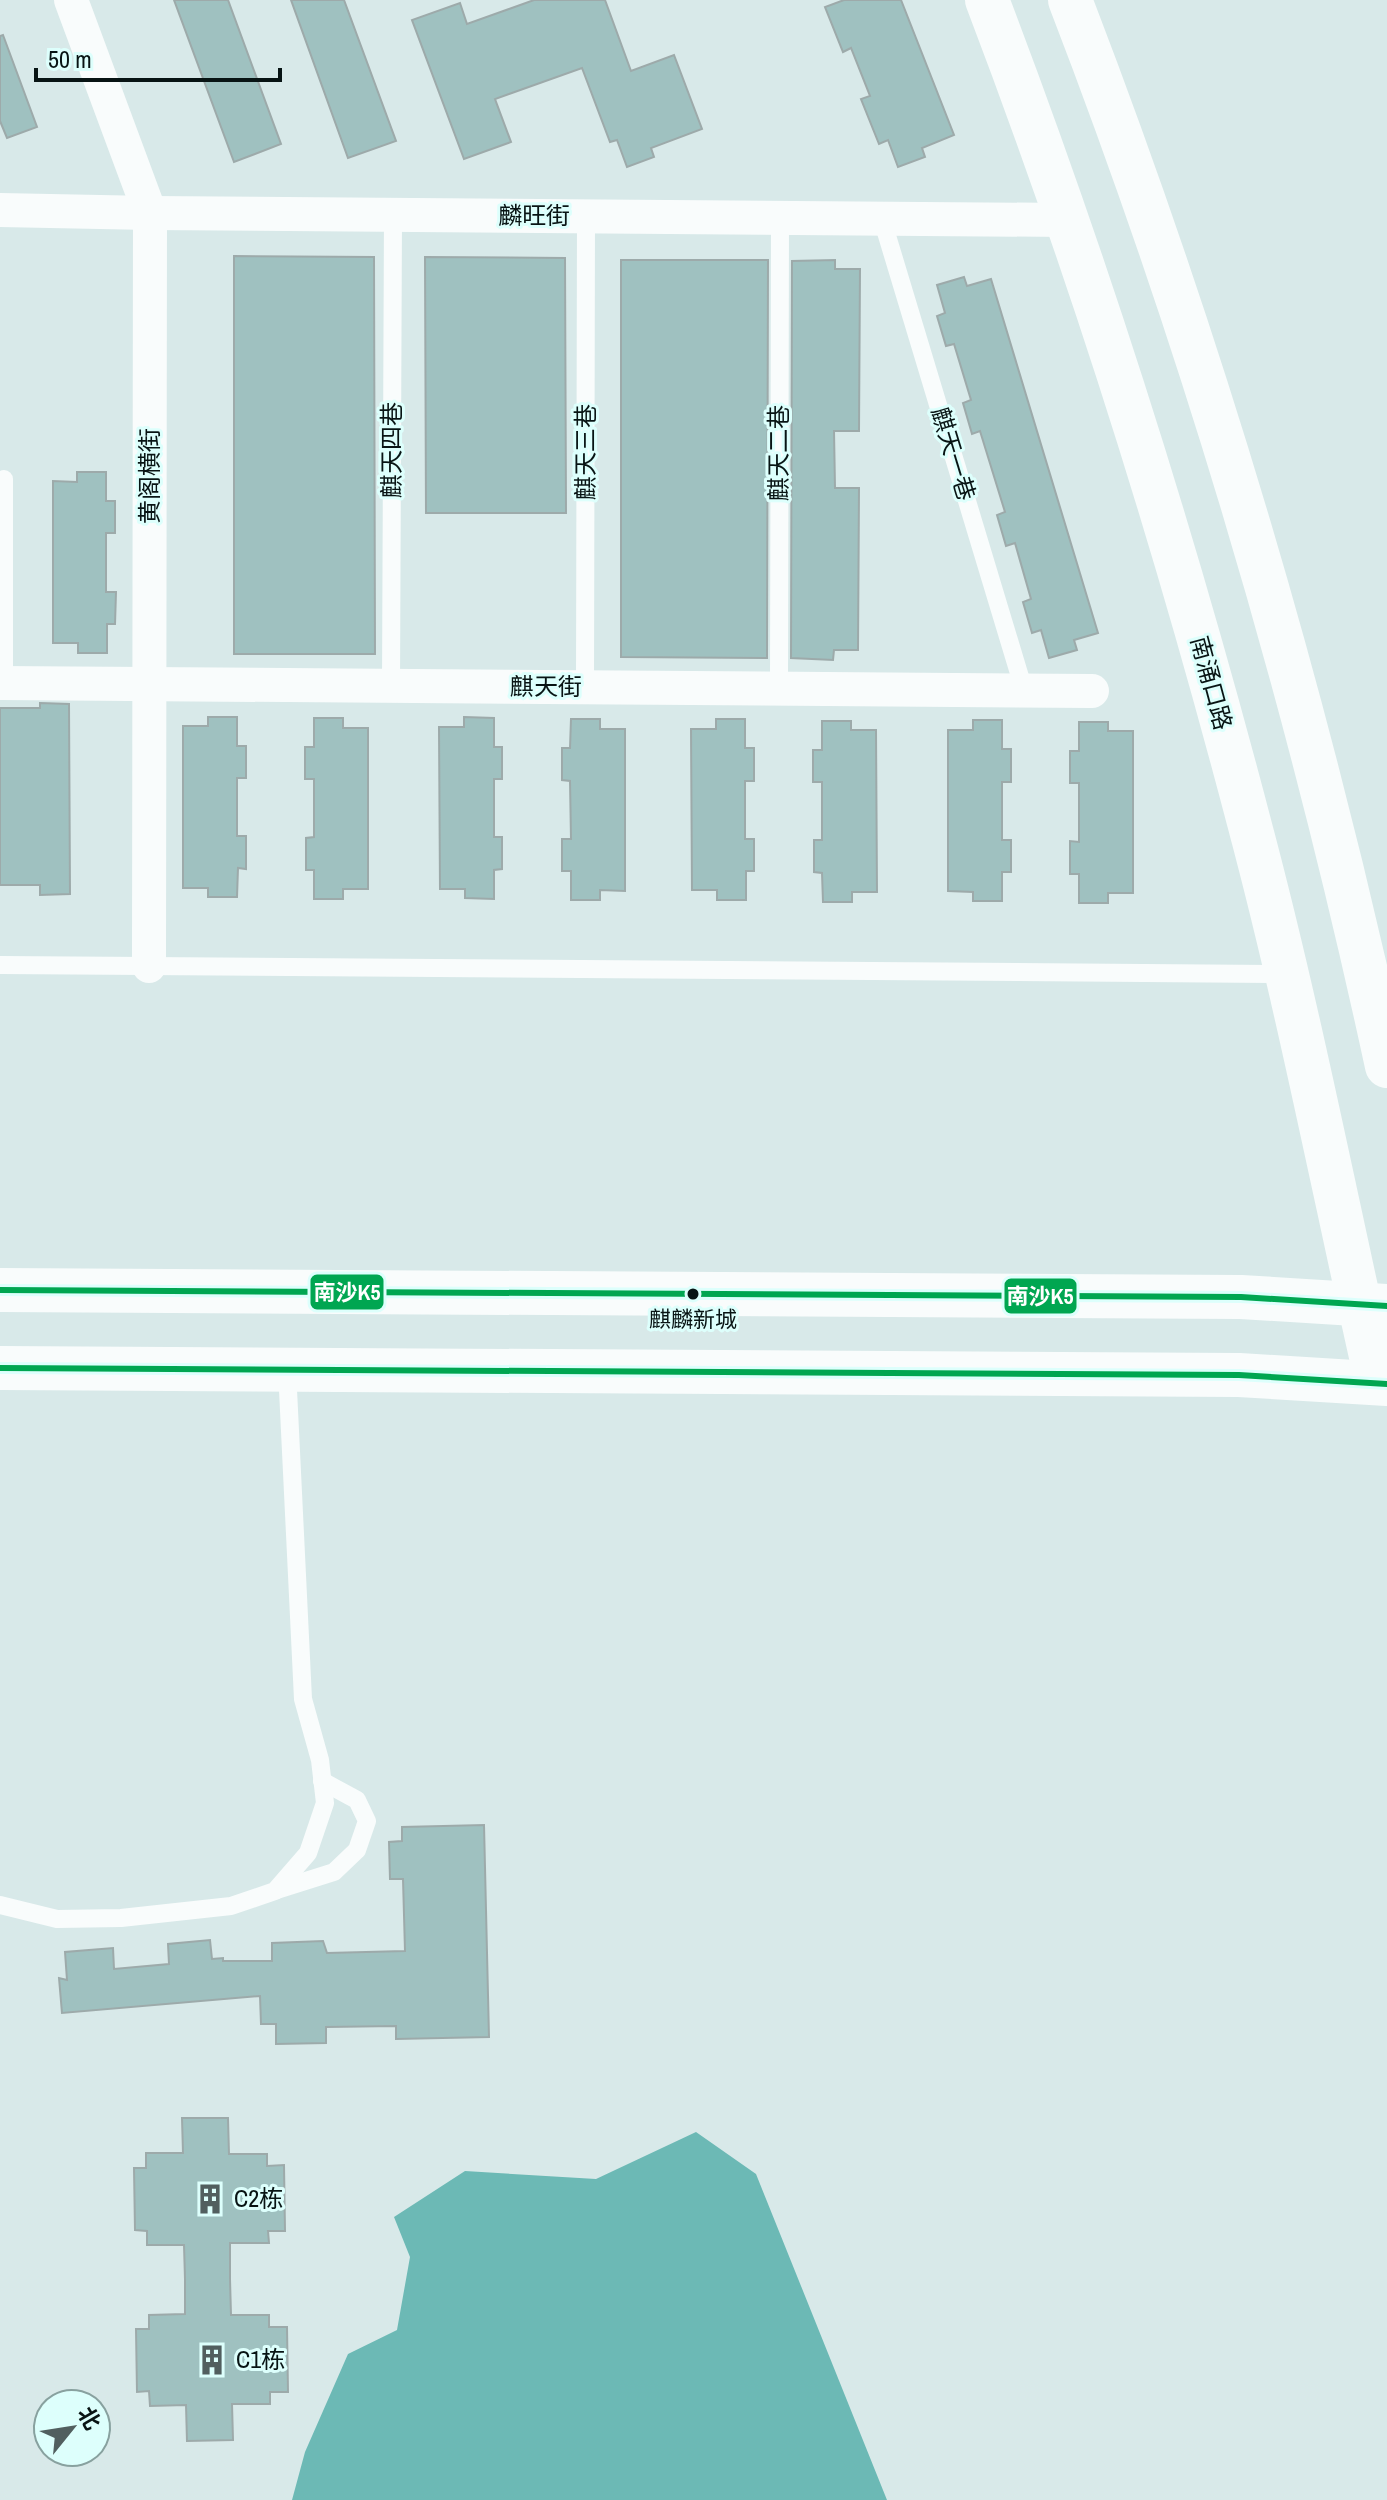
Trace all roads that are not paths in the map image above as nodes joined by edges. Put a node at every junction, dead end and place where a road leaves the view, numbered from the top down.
1 (71, 0) edge
2 (987, 0) edge
3 (1070, 0) edge
4 (0, 210) edge
5 (150, 213) junction
6 (393, 215) junction
7 (586, 216) junction
8 (780, 218) junction
9 (882, 219) junction
10 (1067, 220) junction
11 (4, 479) dead end
12 (2, 683) edge
13 (149, 684) junction
14 (391, 686) junction
15 (585, 687) junction
16 (779, 688) junction
17 (1024, 690) junction
18 (1092, 691) dead end
19 (0, 965) edge
20 (149, 966) junction
21 (1286, 974) junction
22 (1387, 1066) edge
23 (0, 1290) edge
24 (1373, 1306) edge
25 (0, 1368) edge
26 (287, 1369) junction
27 (1382, 1384) edge
28 (322, 1781) junction
29 (275, 1891) junction
30 (0, 1905) edge

1 - 5 street, 黄阁横街
2 - 10 main road, 南涌口路
3 - 22 main road
4 - 5 street, 麟旺街
5 - 6 street, 麟旺街
5 - 13 street, 黄阁横街
6 - 7 street, 麟旺街
6 - 14 lane, 麒天四巷
7 - 8 street, 麟旺街
7 - 15 lane, 麒天三巷
8 - 9 street, 麟旺街
8 - 16 lane, 麒天二巷
9 - 10 street, 麟旺街
9 - 17 lane, 麒天一巷
10 - 21 main road, 南涌口路
11 - 12 lane
12 - 13 street, 麒天街
13 - 14 street, 麒天街
13 - 20 street, 黄阁横街
14 - 15 street, 麒天街
15 - 16 street, 麒天街
16 - 17 street, 麒天街
17 - 18 street, 麒天街
19 - 20 lane
20 - 21 lane
21 - 24 main road, 南涌口路
23 - 24 main road
24 - 27 main road, 南涌口路
25 - 26 main road
26 - 27 main road
26 - 28 lane
28 - 29 lane
28 - 29 lane
29 - 30 lane

